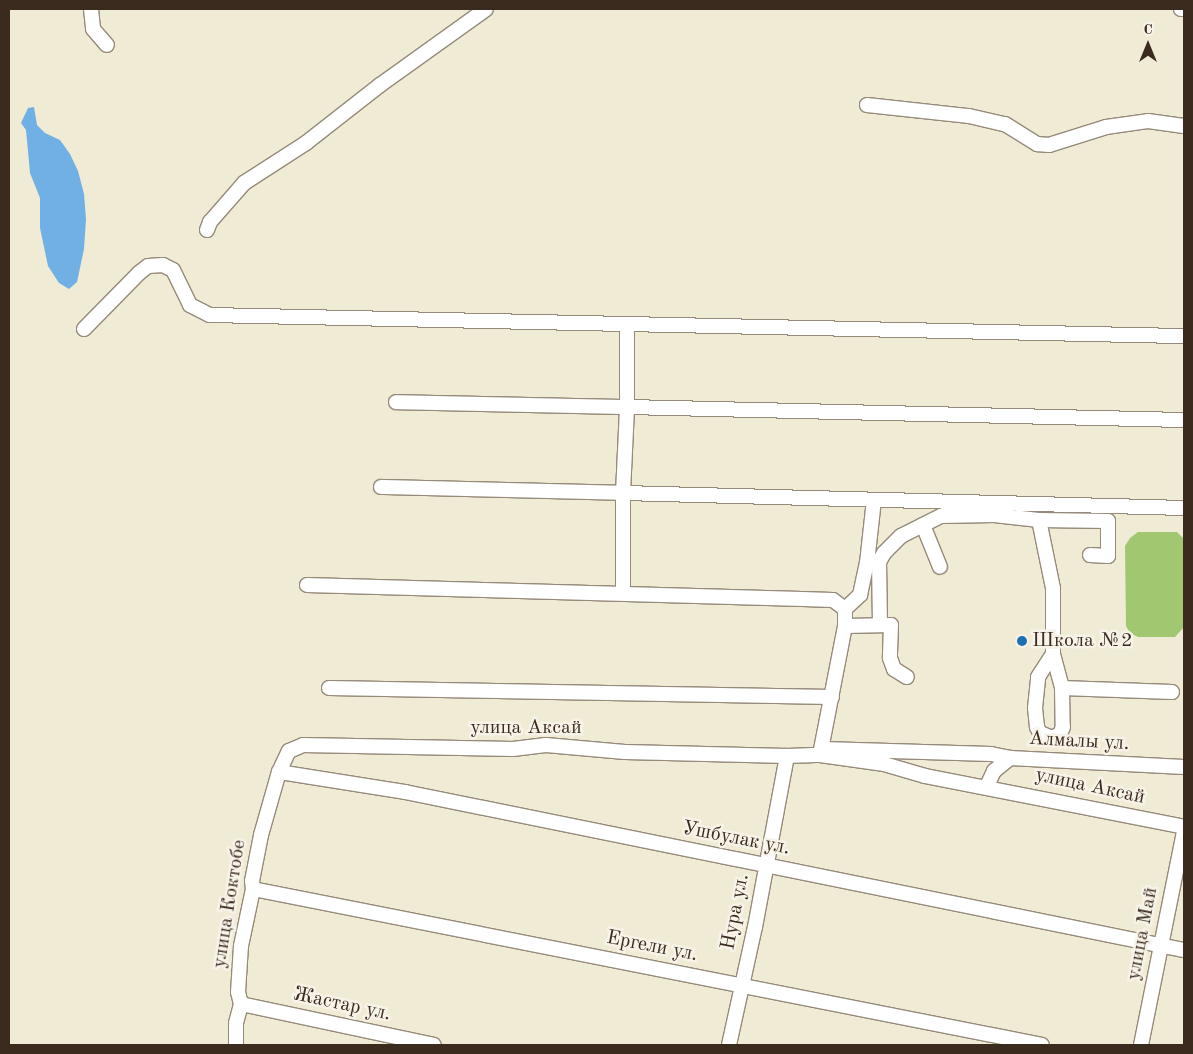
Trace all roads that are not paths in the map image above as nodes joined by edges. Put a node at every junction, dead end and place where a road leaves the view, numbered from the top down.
1 (91, 9) edge
2 (486, 9) edge
3 (107, 45) dead end
4 (867, 105) dead end
5 (1184, 126) edge
6 (207, 230) dead end
7 (627, 324) junction
8 (84, 329) dead end
9 (1184, 336) edge
10 (396, 402) dead end
11 (627, 407) junction
12 (1184, 420) edge
13 (381, 487) dead end
14 (623, 493) junction
15 (874, 500) junction
16 (1184, 508) edge
17 (1039, 520) junction
18 (923, 525) junction
19 (1090, 555) dead end
20 (940, 567) dead end
21 (307, 585) dead end
22 (623, 592) junction
23 (845, 609) junction
24 (880, 624) junction
25 (846, 626) junction
26 (1053, 654) junction
27 (907, 677) dead end
28 (329, 688) dead end
29 (1062, 688) junction
30 (1172, 692) dead end
31 (832, 697) junction
32 (821, 752) junction
33 (787, 756) junction
34 (1010, 758) junction
35 (1184, 767) edge
36 (279, 772) junction
37 (987, 786) junction
38 (1184, 829) edge
39 (765, 865) junction
40 (253, 889) junction
41 (1161, 946) junction
42 (1184, 950) edge
43 (742, 985) junction
44 (241, 1004) junction
45 (236, 1045) edge
46 (434, 1045) edge
47 (729, 1045) edge
48 (1042, 1045) edge
49 (1141, 1045) edge

1 - 3 street
2 - 6 street
4 - 5 street
7 - 8 street
7 - 9 street
7 - 11 street
10 - 11 street
11 - 12 street
11 - 14 street
13 - 14 street
14 - 15 street
14 - 22 street
15 - 16 street
15 - 23 street
17 - 18 street
17 - 19 street
17 - 26 street
18 - 20 street
18 - 24 street
21 - 22 street
22 - 23 street
23 - 25 street
24 - 25 street
24 - 27 street
25 - 31 street
26 - 29 street
26 - 29 street
28 - 31 street
29 - 30 street
31 - 32 street
32 - 33 street, улица Аксай
32 - 34 street
32 - 37 street, улица Аксай
33 - 36 street, улица Аксай
33 - 39 street, Нура ул.
34 - 35 street, Алмалы ул.
34 - 37 street, Алмалы ул.
36 - 39 street, Ушбулак ул.
36 - 40 street, улица Коктобе
37 - 38 street, улица Аксай
38 - 41 street, улица Май
39 - 41 street, Ушбулак ул.
39 - 43 street, Нура ул.
40 - 43 street, Ергели ул.
40 - 44 street, улица Коктобе
41 - 42 street, Ушбулак ул.
41 - 49 street, улица Май
43 - 47 street, Нура ул.
43 - 48 street, Ергели ул.
44 - 45 street, улица Коктобе
44 - 46 street, Жастар ул.

